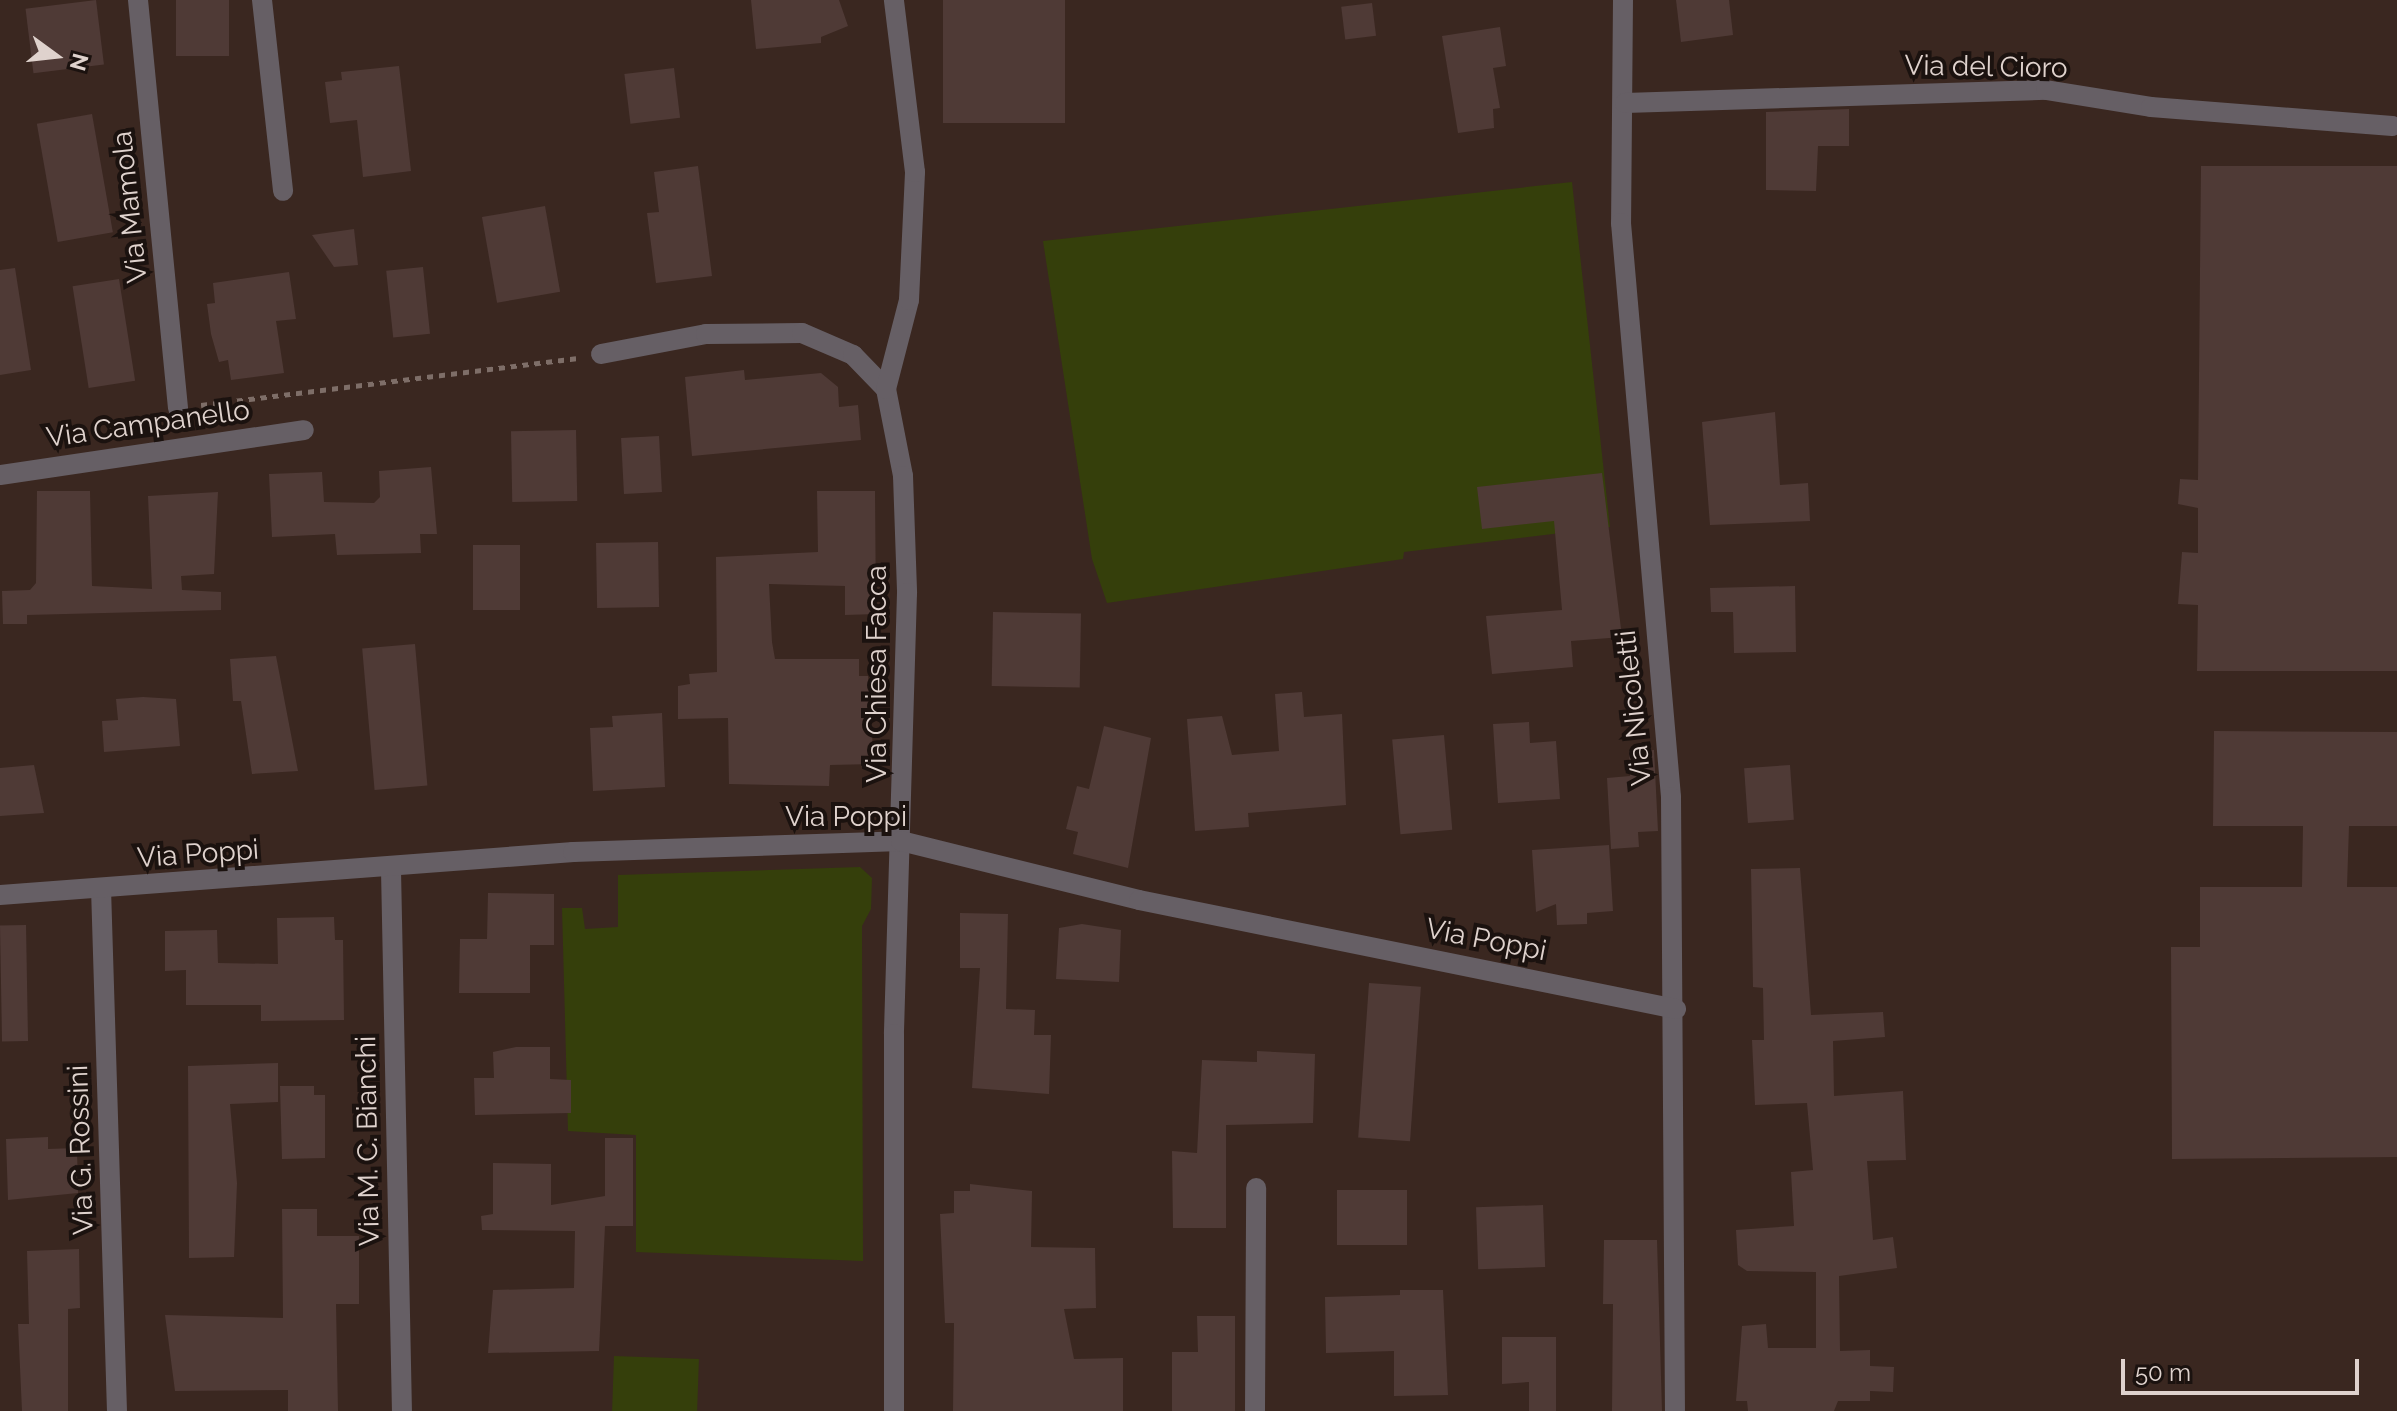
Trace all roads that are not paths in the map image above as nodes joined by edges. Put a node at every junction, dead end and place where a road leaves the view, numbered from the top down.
1 (138, 0) edge
2 (262, 0) edge
3 (894, 0) edge
4 (1623, 0) edge
5 (1625, 103) junction
6 (2392, 126) dead end
7 (283, 191) dead end
8 (601, 354) road end
9 (886, 389) junction
10 (178, 408) road end
11 (304, 430) dead end
12 (0, 475) edge
13 (901, 841) junction
14 (391, 870) junction
15 (101, 888) junction
16 (0, 895) edge
17 (1676, 1009) junction
18 (1256, 1188) dead end
19 (117, 1411) edge
20 (402, 1411) edge
21 (894, 1411) edge
22 (1255, 1411) edge
23 (1675, 1411) edge

1 - 10 street, Via Mamola
2 - 7 street
3 - 9 street
4 - 5 street, Via Nicoletti
5 - 6 street, Via del Cioro
5 - 17 street, Via Nicoletti
8 - 9 street
9 - 13 street, Via Chiesa Facca
11 - 12 street, Via Campanello
13 - 14 street, Via Poppi
13 - 17 street, Via Poppi
13 - 21 street, Via Chiesa Facca
14 - 15 street, Via Poppi
14 - 20 street, Via M. C. Bianchi
15 - 16 street, Via Poppi
15 - 19 street, Via G. Rossini
17 - 23 street, Via Nicoletti
18 - 22 street

